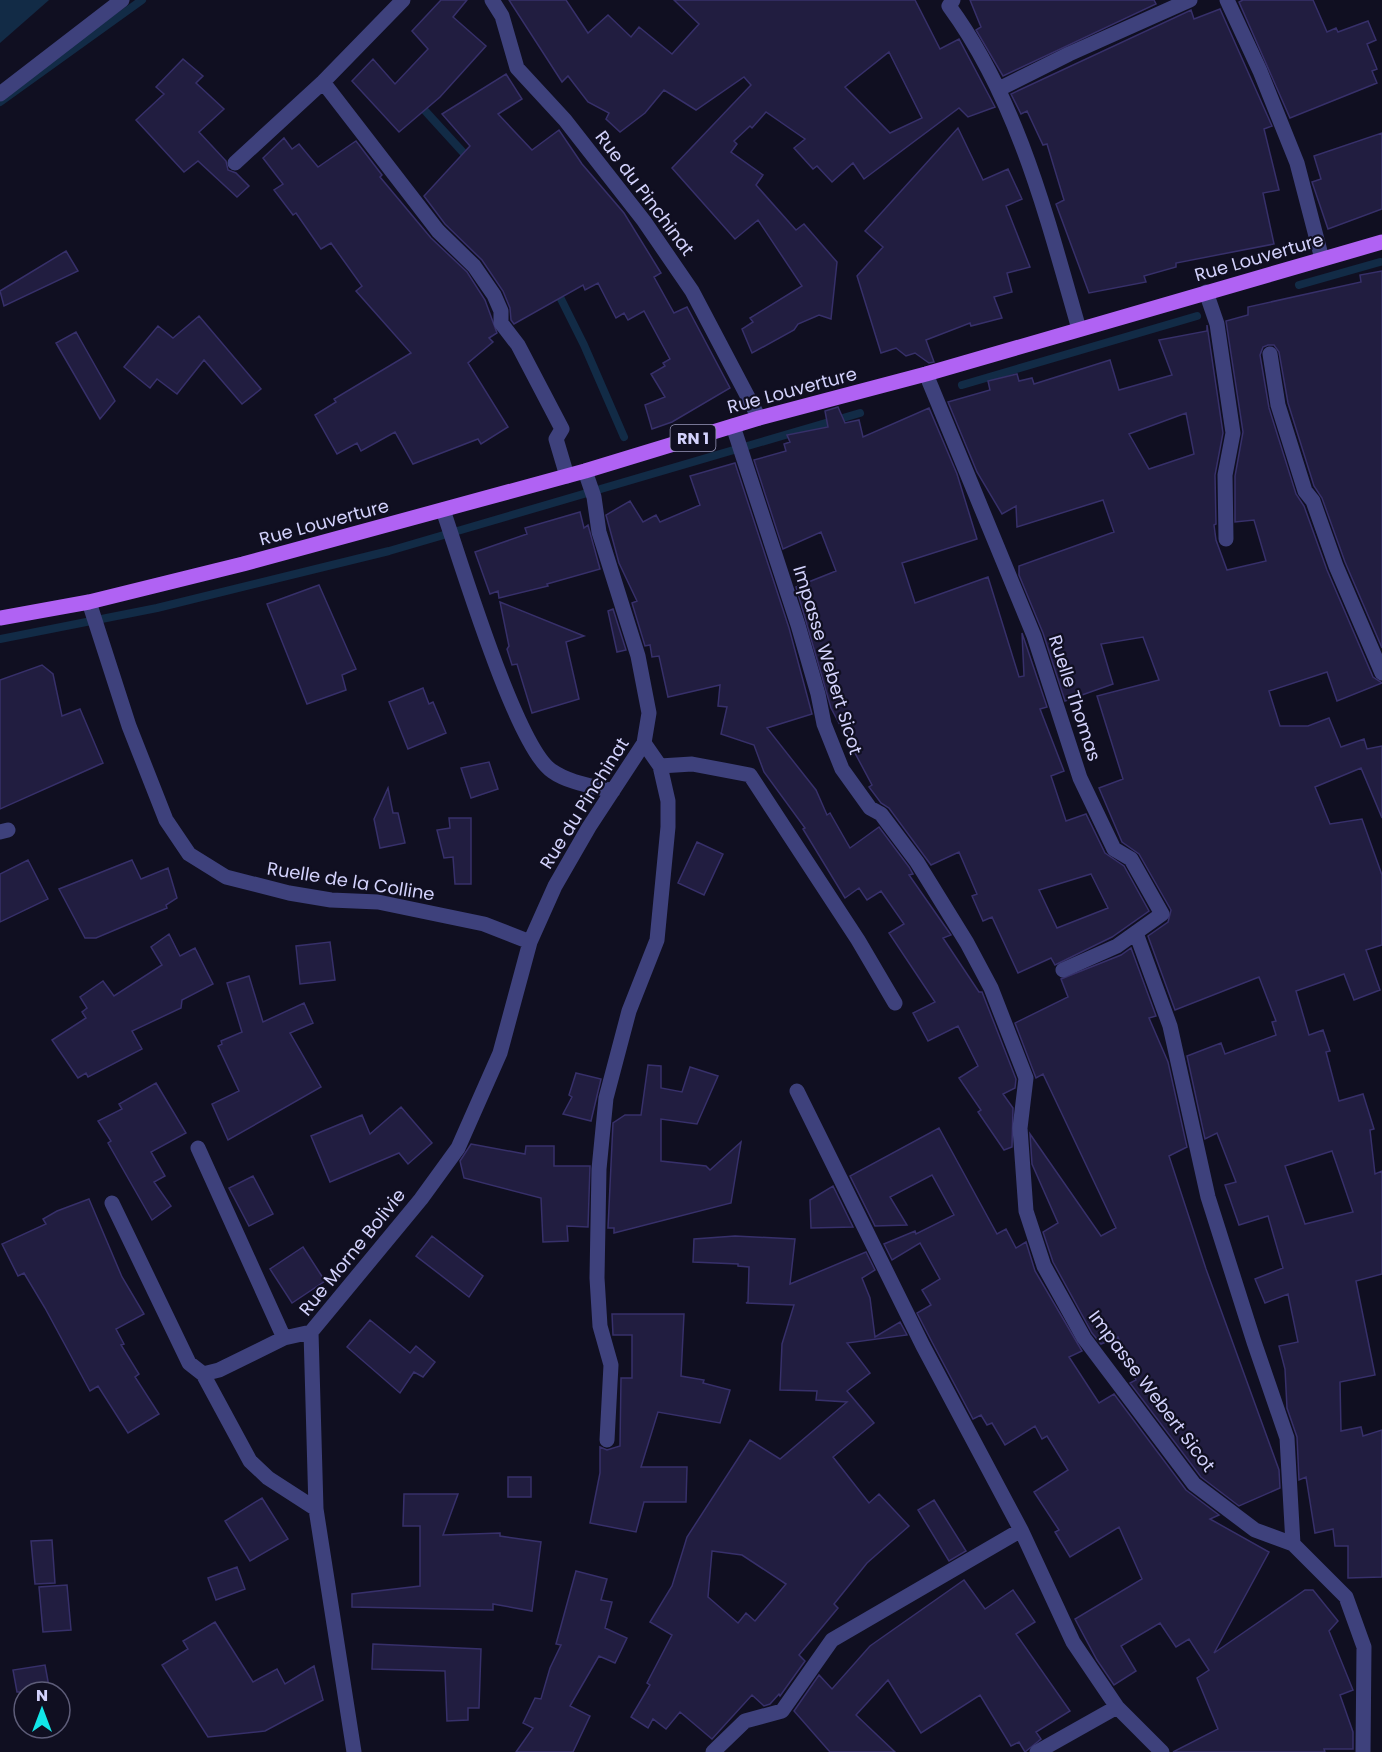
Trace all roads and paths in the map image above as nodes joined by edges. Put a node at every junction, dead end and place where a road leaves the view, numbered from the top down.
1 (122, 0) edge
2 (403, 0) edge
3 (492, 0) edge
4 (953, 0) edge
5 (1190, 0) edge
6 (1227, 0) edge
7 (323, 82) junction
8 (999, 88) junction
9 (0, 94) edge
10 (235, 163) dead end
11 (1382, 242) edge
12 (1322, 260) junction
13 (1206, 292) junction
14 (1079, 329) junction
15 (1270, 354) dead end
16 (926, 374) junction
17 (759, 418) junction
18 (733, 426) junction
19 (585, 471) junction
20 (567, 476) junction
21 (443, 510) junction
22 (1226, 539) dead end
23 (89, 602) junction
24 (0, 618) edge
25 (1382, 673) edge
26 (644, 743) junction
27 (660, 766) junction
28 (613, 791) junction
29 (1136, 933) junction
30 (530, 942) junction
31 (1063, 970) dead end
32 (896, 1003) dead end
33 (796, 1091) dead end
34 (198, 1148) dead end
35 (112, 1203) dead end
36 (311, 1332) junction
37 (284, 1338) junction
38 (203, 1374) junction
39 (607, 1440) dead end
40 (316, 1509) junction
41 (1021, 1530) junction
42 (1293, 1544) junction
43 (1117, 1707) junction
44 (354, 1752) edge
45 (713, 1752) edge
46 (1037, 1752) edge
47 (1162, 1752) edge
48 (1363, 1752) edge

1 - 9 street
2 - 7 street
3 - 17 street, Rue du Pinchinat
4 - 8 street
5 - 8 street
6 - 12 street
7 - 10 street
7 - 20 street
8 - 14 street
11 - 12 main road, Rue Louverture / RN 1
12 - 13 main road, Rue Louverture / RN 1
13 - 14 main road, Rue Louverture / RN 1
13 - 22 street
14 - 16 main road, Rue Louverture / RN 1
15 - 25 street
16 - 17 main road, Rue Louverture / RN 1
16 - 29 street, Ruelle Thomas
17 - 18 main road, Rue Louverture / RN 1
18 - 19 main road, Rue Louverture / RN 1
18 - 42 street, Impasse Webert Sicot
19 - 20 main road, Rue Louverture / RN 1
19 - 26 street, Rue du Pinchinat
20 - 21 main road, Rue Louverture / RN 1
21 - 23 main road, Rue Louverture / RN 1
21 - 28 street
23 - 24 main road, Rue Louverture / RN 1
23 - 30 street, Ruelle de la Colline
26 - 27 street
26 - 28 street, Rue du Pinchinat
27 - 32 street
27 - 39 street
28 - 30 street, Rue du Pinchinat
29 - 31 street, Ruelle Thomas
29 - 42 street
30 - 36 street, Rue Morne Bolivie
33 - 41 street
34 - 37 street
35 - 38 street
36 - 37 street
36 - 40 street, Rue Morne Bolivie
37 - 38 street
38 - 40 street
40 - 44 street, Rue Morne Bolivie
41 - 43 street
41 - 45 street
42 - 48 street
43 - 46 street
43 - 47 street

